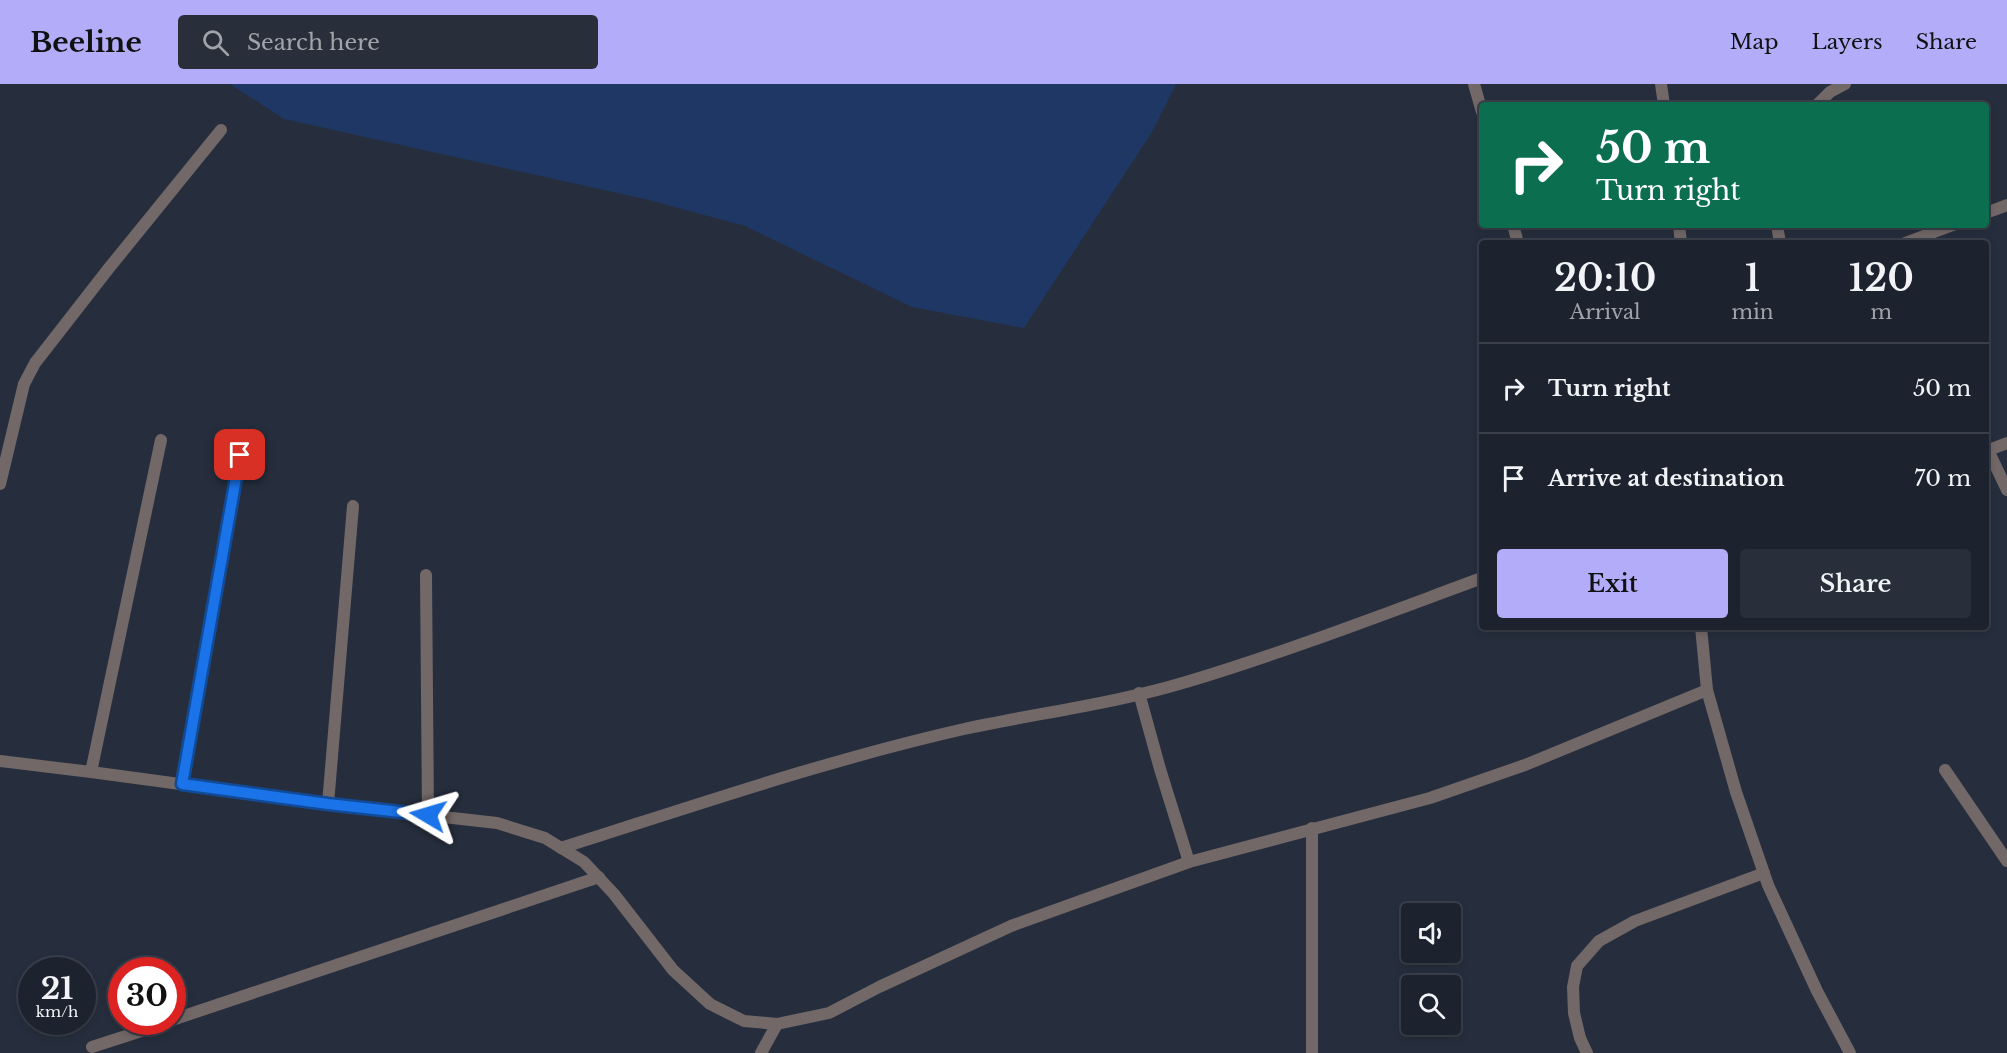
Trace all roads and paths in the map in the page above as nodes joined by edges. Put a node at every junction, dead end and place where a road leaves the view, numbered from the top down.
1 (1474, 84) edge
2 (1661, 84) edge
3 (1845, 84) edge
4 (1479, 102) edge
5 (1664, 102) edge
6 (1820, 102) edge
7 (221, 130) dead end
8 (2007, 205) edge
9 (1989, 212) edge
10 (1945, 228) edge
11 (1913, 240) edge
12 (161, 440) dead end
13 (2007, 443) edge
14 (1989, 449) edge
15 (1989, 454) edge
16 (240, 455) dead end
17 (0, 484) edge
18 (2007, 490) edge
19 (353, 506) dead end
20 (426, 575) dead end
21 (1479, 579) edge
22 (1701, 630) edge
23 (1707, 690) junction
24 (1139, 693) junction
25 (0, 761) edge
26 (1945, 770) dead end
27 (91, 772) junction
28 (182, 784) junction
29 (328, 804) junction
30 (428, 815) junction
31 (1312, 828) junction
32 (561, 848) junction
33 (2007, 861) edge
34 (1189, 862) junction
35 (1764, 873) junction
36 (599, 877) junction
37 (186, 1016) edge
38 (777, 1024) junction
39 (128, 1035) edge
40 (92, 1047) dead end
41 (761, 1053) edge
42 (1312, 1053) edge
43 (1587, 1053) edge
44 (1850, 1053) edge

1 - 4 street
2 - 5 street
3 - 6 street
7 - 17 street
8 - 9 street
10 - 11 street
12 - 27 street
13 - 14 street
15 - 18 street
16 - 28 street
19 - 29 street
20 - 30 street
21 - 24 street
22 - 23 street
23 - 31 street
23 - 35 street
24 - 32 street
24 - 34 street
25 - 27 street
26 - 33 street
27 - 28 street
28 - 29 street
29 - 30 street
30 - 32 street
31 - 34 street
31 - 42 street
32 - 36 street
34 - 38 street
35 - 43 street
35 - 44 street
36 - 37 street
36 - 38 street
38 - 41 street
39 - 40 street

